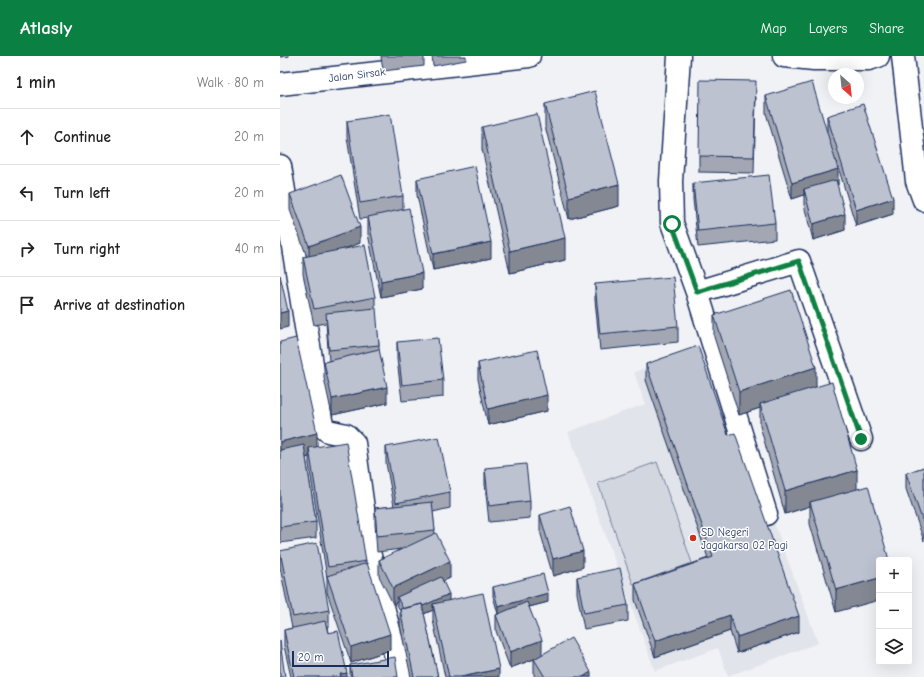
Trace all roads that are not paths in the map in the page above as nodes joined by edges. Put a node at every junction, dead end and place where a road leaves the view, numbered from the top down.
1 (529, 56) edge
2 (679, 56) edge
3 (784, 56) edge
4 (878, 56) edge
5 (903, 56) edge
6 (366, 65) edge
7 (280, 84) edge
8 (280, 166) edge
9 (924, 200) edge
10 (697, 292) junction
11 (861, 439) dead end
12 (766, 514) dead end
13 (401, 677) edge

1 - 6 street, Jalan Sirsak
2 - 10 street
3 - 4 street
5 - 9 street
6 - 7 street, Jalan Sirsak
8 - 13 street
10 - 11 street
10 - 12 street

